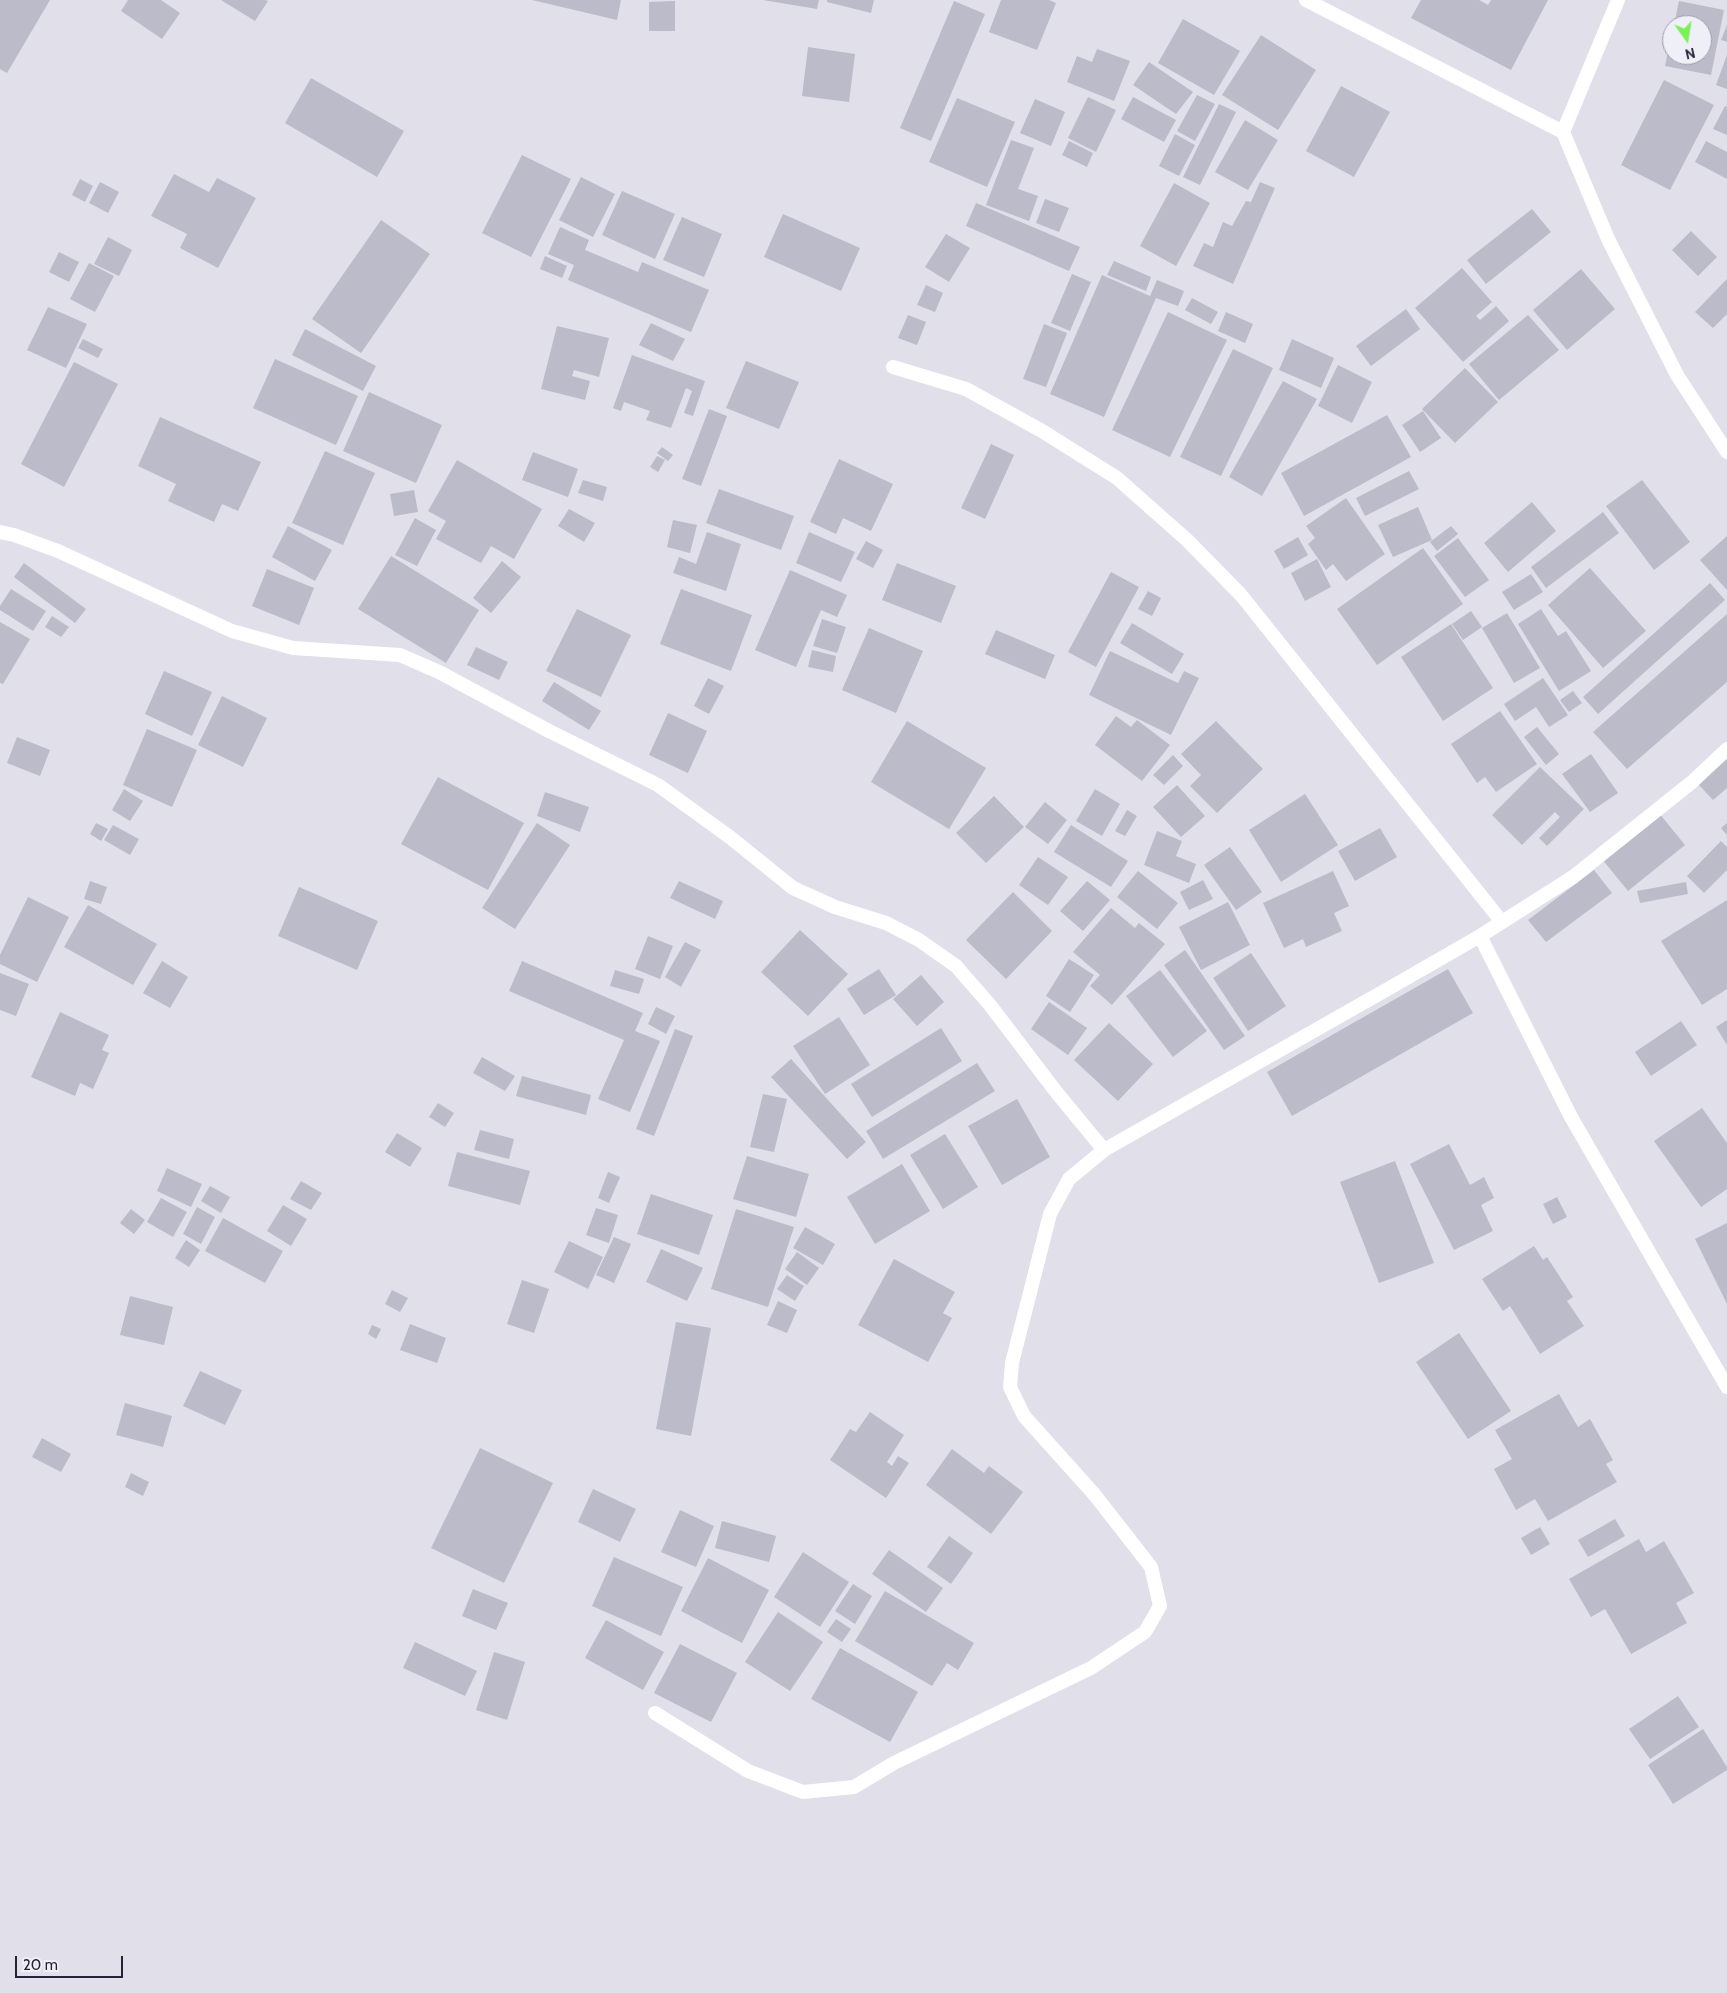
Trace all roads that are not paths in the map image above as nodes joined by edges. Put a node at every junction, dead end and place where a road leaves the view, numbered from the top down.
1 (1306, 0) edge
2 (1618, 0) edge
3 (1563, 132) junction
4 (893, 367) dead end
5 (1727, 452) edge
6 (0, 532) edge
7 (1727, 749) edge
8 (1502, 922) junction
9 (1480, 936) junction
10 (1104, 1150) junction
11 (1727, 1388) edge
12 (655, 1713) dead end

1 - 3 street
2 - 3 street
3 - 5 street
4 - 8 street
6 - 10 street
7 - 8 street
8 - 9 street
9 - 10 street
9 - 11 street
10 - 12 street

